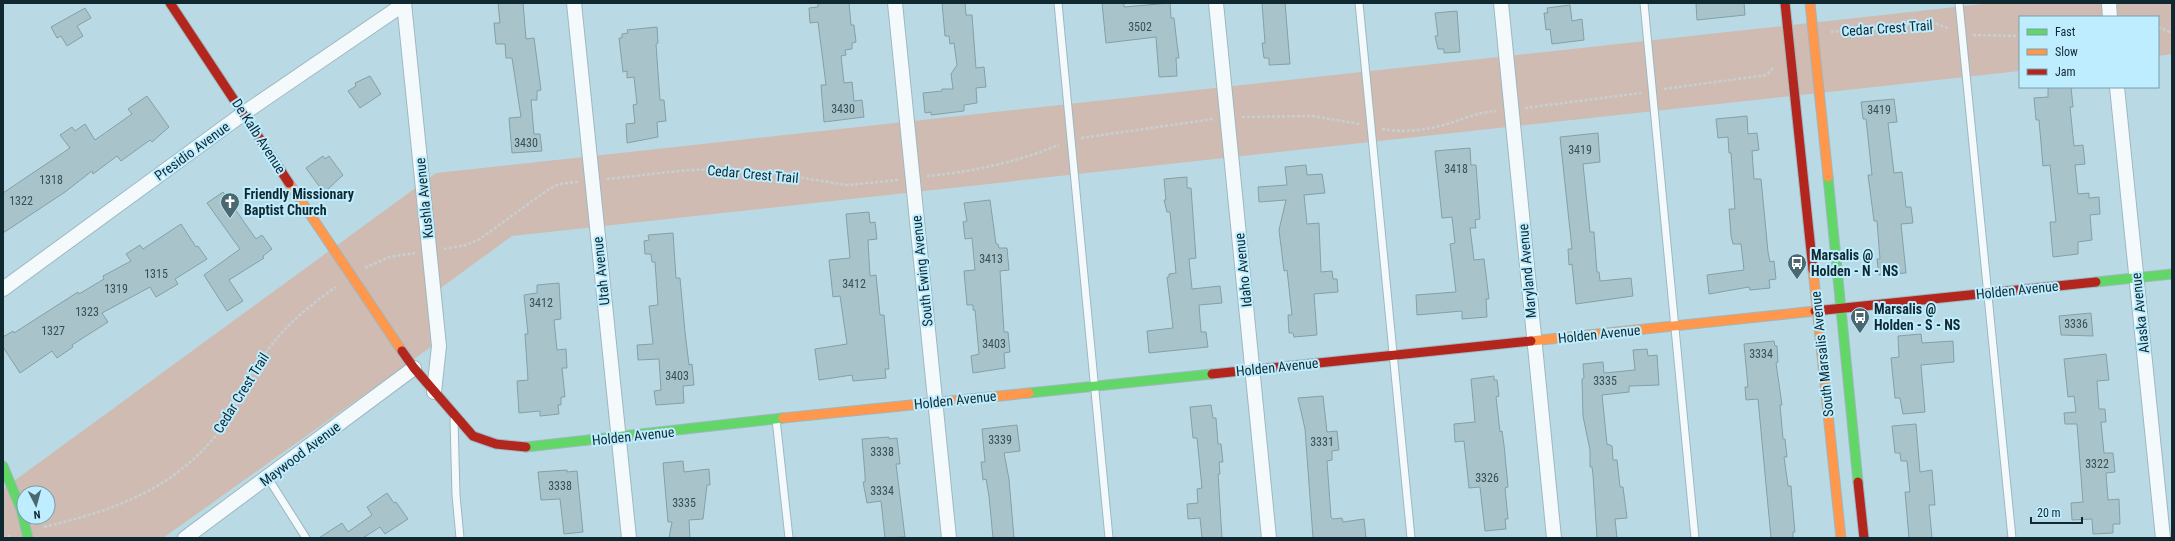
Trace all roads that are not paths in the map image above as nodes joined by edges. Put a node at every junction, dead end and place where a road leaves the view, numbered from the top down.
1 (170, 3) edge
2 (574, 3) edge
3 (895, 3) edge
4 (1058, 3) edge
5 (1216, 3) edge
6 (1359, 3) edge
7 (1501, 3) edge
8 (1644, 3) edge
9 (1785, 3) edge
10 (1810, 3) edge
11 (1959, 3) edge
12 (2109, 3) edge
13 (404, 4) edge
14 (2110, 16) edge
15 (2118, 88) edge
16 (244, 113) junction
17 (2172, 274) edge
18 (2137, 278) junction
19 (3, 289) edge
20 (1987, 294) junction
21 (1841, 309) junction
22 (1818, 311) junction
23 (1676, 326) junction
24 (1533, 341) junction
25 (1392, 355) junction
26 (414, 368) junction
27 (1252, 370) junction
28 (1094, 386) junction
29 (434, 392) junction
30 (935, 402) junction
31 (454, 414) junction
32 (776, 419) junction
33 (619, 438) junction
34 (3, 466) edge
35 (268, 478) junction
36 (28, 538) edge
37 (185, 538) edge
38 (306, 538) edge
39 (460, 538) edge
40 (629, 538) edge
41 (789, 538) edge
42 (949, 538) edge
43 (1109, 538) edge
44 (1269, 538) edge
45 (1411, 538) edge
46 (1554, 538) edge
47 (1695, 538) edge
48 (1841, 538) edge
49 (1864, 538) edge
50 (2012, 538) edge
51 (2163, 538) edge

1 - 16 street, De Kalb Avenue
2 - 33 street, Utah Avenue
3 - 30 street, South Ewing Avenue
4 - 28 lane
5 - 27 street, Idaho Avenue
6 - 25 lane
7 - 24 street, Maryland Avenue
8 - 23 lane
9 - 22 street, South Marsalis Avenue
10 - 21 street, South Marsalis Avenue
11 - 20 lane
12 - 14 street
13 - 16 street, Presidio Avenue
13 - 29 street, Kushla Avenue
15 - 18 street, Alaska Avenue
16 - 19 street, Presidio Avenue
16 - 26 street, De Kalb Avenue
17 - 18 street, Holden Avenue
18 - 20 street, Holden Avenue
18 - 51 street, Alaska Avenue
20 - 21 street, Holden Avenue
20 - 50 lane
21 - 22 street, Holden Avenue
21 - 49 street, South Marsalis Avenue
22 - 23 street, Holden Avenue
22 - 48 street, South Marsalis Avenue
23 - 24 street, Holden Avenue
23 - 47 lane
24 - 25 street, Holden Avenue
24 - 46 street, Maryland Avenue
25 - 27 street, Holden Avenue
25 - 45 lane
26 - 29 street, Holden Avenue
26 - 35 street, Maywood Avenue
27 - 28 street, Holden Avenue
27 - 44 street, Idaho Avenue
28 - 30 street, Holden Avenue
28 - 43 lane
29 - 31 street, Holden Avenue
30 - 32 street, Holden Avenue
30 - 42 street, South Ewing Avenue
31 - 33 street, Holden Avenue
31 - 39 lane
32 - 33 street, Holden Avenue
32 - 41 lane
33 - 40 street, Utah Avenue
34 - 36 street
35 - 37 street, Maywood Avenue
35 - 38 lane

